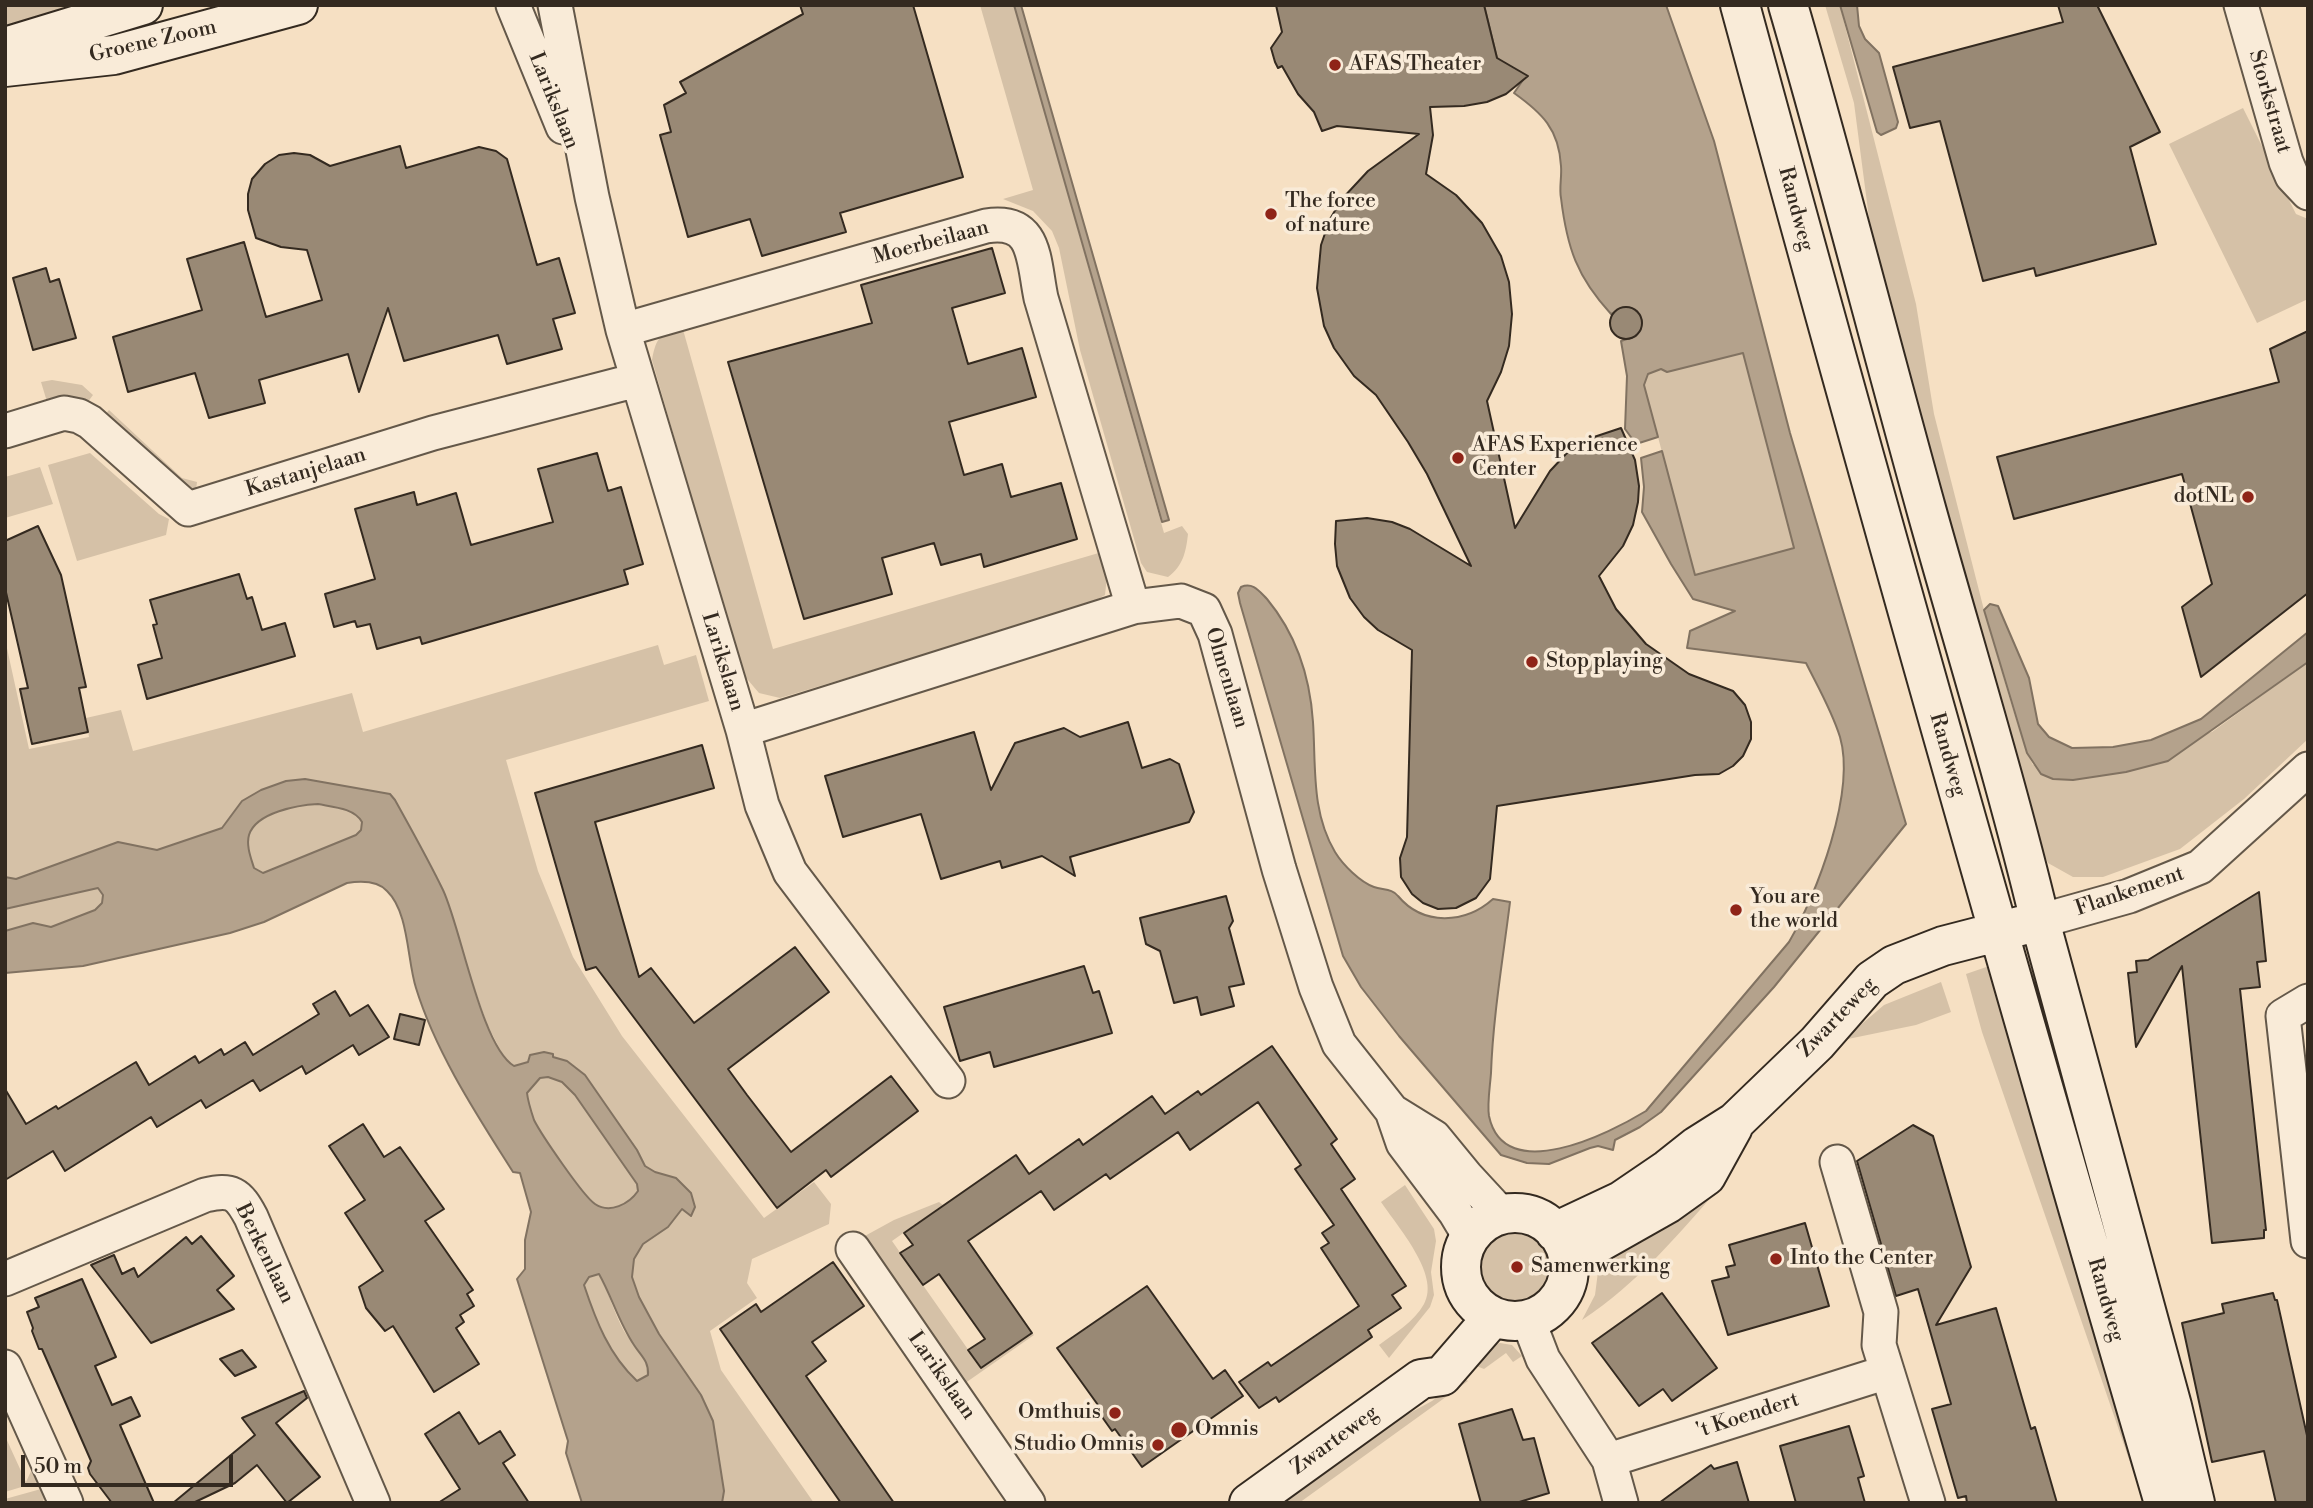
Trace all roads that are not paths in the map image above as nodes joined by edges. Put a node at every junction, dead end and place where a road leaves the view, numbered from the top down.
1 (143, 5) edge
2 (298, 5) edge
3 (513, 5) edge
4 (555, 5) edge
5 (1740, 5) edge
6 (1788, 5) edge
7 (2241, 5) edge
8 (5, 47) edge
9 (5, 67) edge
10 (2308, 193) edge
11 (592, 197) junction
12 (623, 330) junction
13 (637, 380) junction
14 (5, 431) edge
15 (1133, 607) junction
16 (743, 730) junction
17 (2308, 769) edge
18 (2040, 921) junction
19 (1998, 932) junction
20 (2308, 1001) edge
21 (948, 1081) dead end
22 (1392, 1111) junction
23 (1837, 1162) dead end
24 (1502, 1215) junction
25 (1470, 1237) junction
26 (2308, 1241) edge
27 (1562, 1246) junction
28 (853, 1249) dead end
29 (5, 1279) edge
30 (1498, 1312) junction
31 (5, 1367) edge
32 (1887, 1372) junction
33 (1609, 1460) junction
34 (66, 1503) edge
35 (373, 1503) edge
36 (1028, 1503) edge
37 (1249, 1503) edge
38 (1621, 1503) edge
39 (1928, 1503) edge
40 (2164, 1503) edge
41 (2195, 1503) edge

1 - 8 main road, Groene Zoom
2 - 9 main road, Groene Zoom
3 - 11 street, Larikslaan
4 - 11 street, Larikslaan
5 - 19 main road, Randweg
6 - 18 main road, Randweg
7 - 10 street, Storkstraat
11 - 12 street, Larikslaan
12 - 13 street, Larikslaan
12 - 15 street, Moerbeilaan
13 - 14 street, Kastanjelaan
13 - 16 street, Larikslaan
15 - 16 street, Olmenlaan
15 - 22 street, Olmenlaan
16 - 21 street, Larikslaan
17 - 18 street, Flankement
18 - 19 main road, Zwarteweg
18 - 41 main road, Randweg
19 - 27 main road, Zwarteweg
19 - 40 main road, Randweg
20 - 26 street
22 - 24 street, Olmenlaan
22 - 25 street, Olmenlaan
23 - 32 street
24 - 25 main road
24 - 27 main road
25 - 30 main road
27 - 30 main road
28 - 36 street, Larikslaan
29 - 35 street, Berkenlaan
30 - 33 street
30 - 37 main road, Zwarteweg
31 - 34 street
32 - 33 street, 't Koendert
32 - 39 street
33 - 38 street

